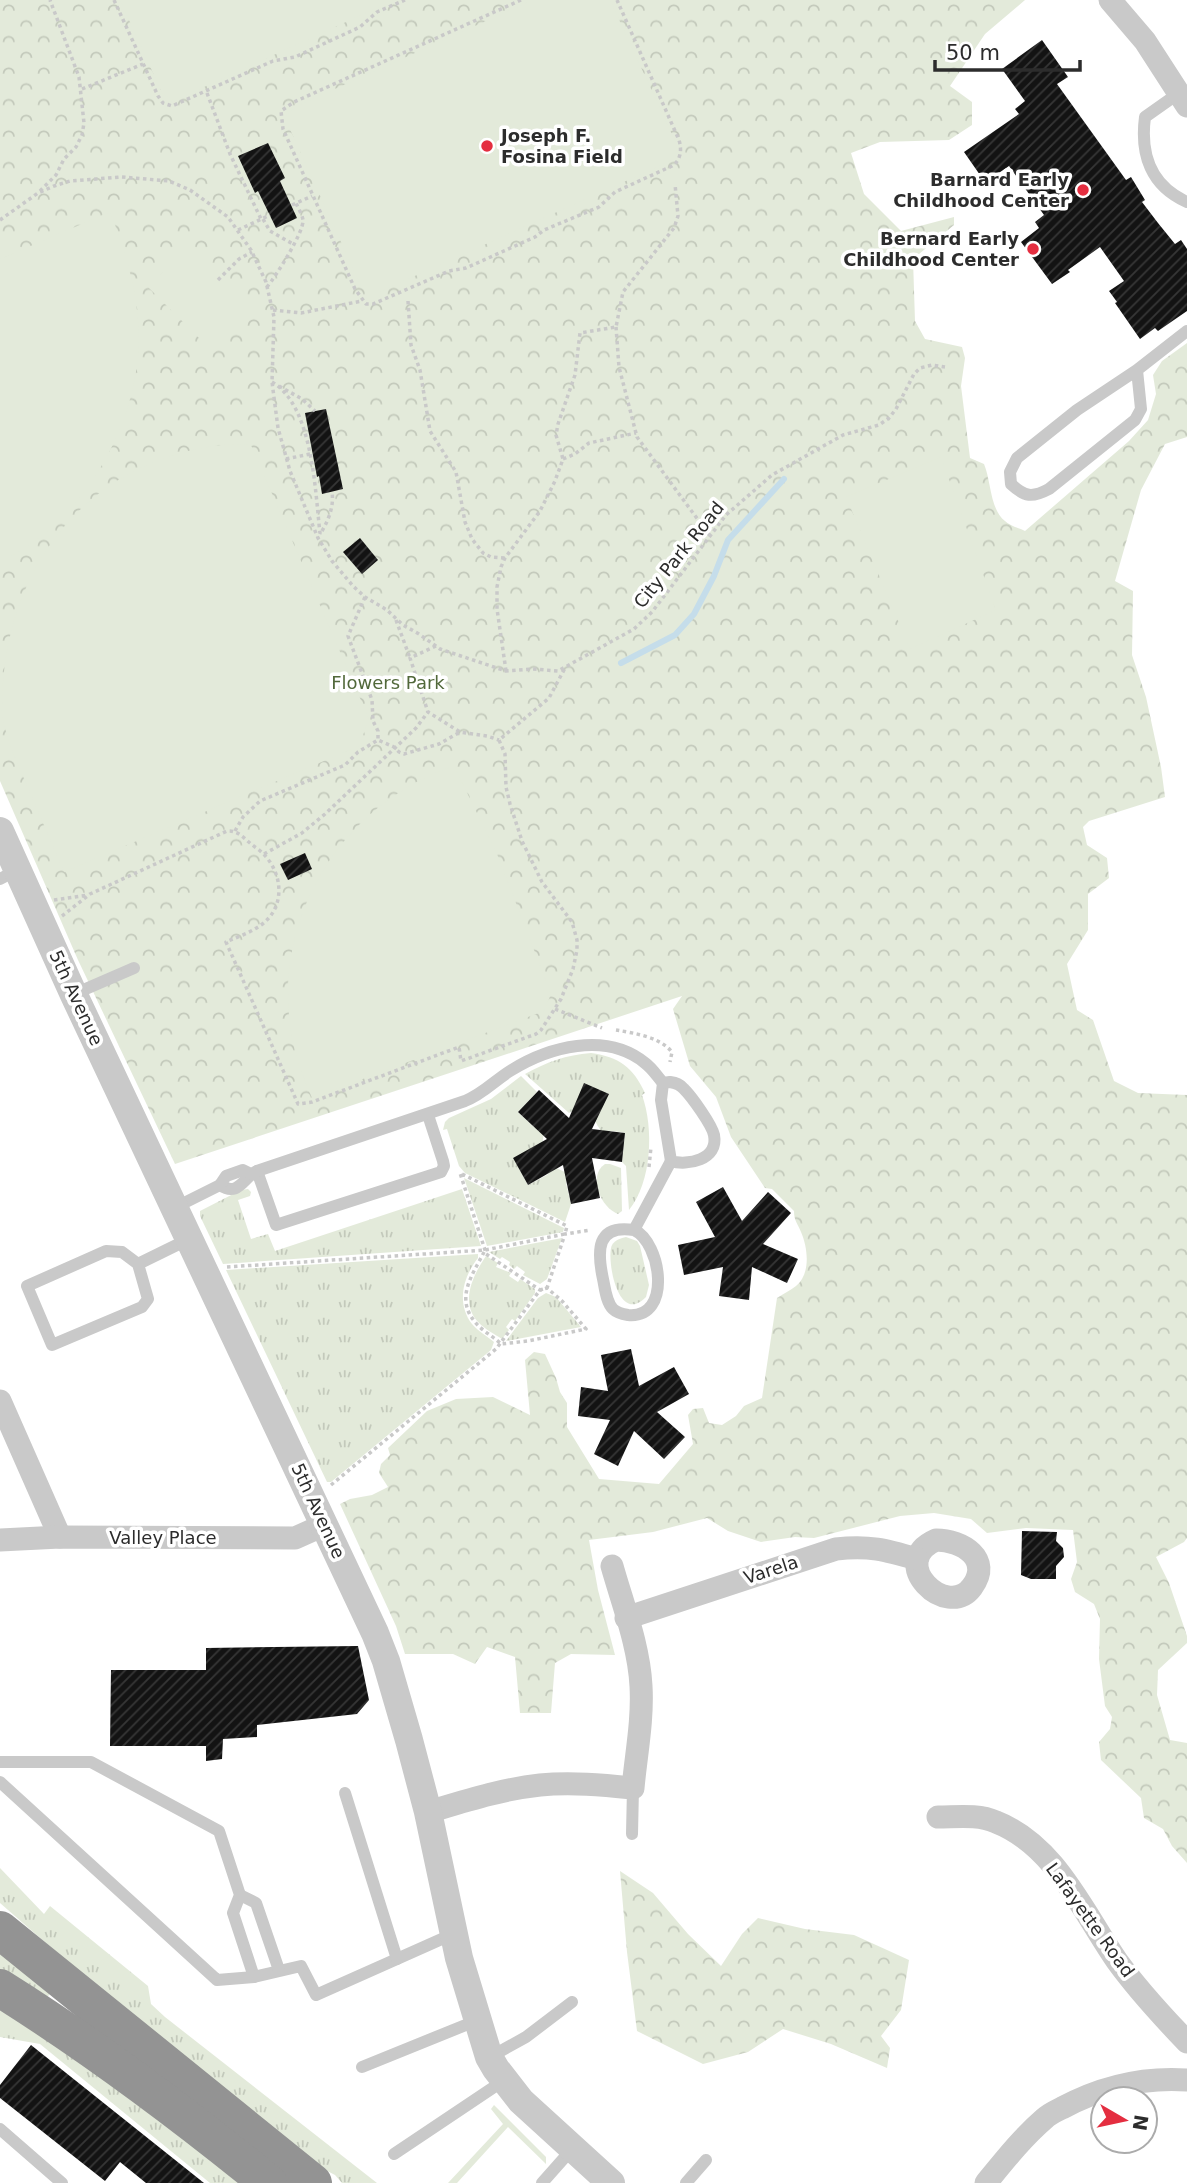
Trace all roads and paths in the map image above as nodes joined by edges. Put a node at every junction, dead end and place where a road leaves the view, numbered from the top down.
1 (50, 0) edge
2 (114, 0) edge
3 (405, 0) edge
4 (502, 0) edge
5 (521, 0) edge
6 (617, 0) edge
7 (1110, 0) edge
8 (505, 7) junction
9 (144, 64) junction
10 (82, 89) junction
11 (206, 92) junction
12 (1183, 100) edge
13 (675, 184) dead end
14 (38, 192) junction
15 (313, 196) junction
16 (1187, 202) edge
17 (270, 215) dead end
18 (262, 219) junction
19 (0, 220) edge
20 (238, 230) junction
21 (293, 244) junction
22 (252, 252) junction
23 (218, 280) dead end
24 (267, 286) junction
25 (362, 301) junction
26 (408, 301) dead end
27 (273, 310) junction
28 (616, 327) junction
29 (1187, 331) edge
30 (945, 367) dead end
31 (1138, 370) junction
32 (272, 382) junction
33 (277, 385) junction
34 (315, 411) dead end
35 (636, 433) junction
36 (310, 454) junction
37 (286, 459) junction
38 (563, 459) junction
39 (331, 492) dead end
40 (320, 533) junction
41 (710, 536) junction
42 (318, 538) junction
43 (505, 558) junction
44 (365, 597) junction
45 (395, 620) junction
46 (436, 646) junction
47 (410, 658) junction
48 (565, 668) junction
49 (506, 671) junction
50 (428, 712) junction
51 (460, 732) junction
52 (378, 740) junction
53 (499, 740) junction
54 (394, 747) junction
55 (0, 831) edge
56 (235, 831) junction
57 (264, 854) junction
58 (9, 875) edge
59 (90, 894) junction
60 (49, 901) dead end
61 (57, 919) dead end
62 (134, 968) dead end
63 (74, 995) junction
64 (663, 1083) junction
65 (429, 1115) junction
66 (651, 1144) dead end
67 (671, 1161) junction
68 (649, 1168) dead end
69 (254, 1172) junction
70 (174, 1208) junction
71 (596, 1229) dead end
72 (634, 1230) junction
73 (565, 1234) junction
74 (189, 1238) junction
75 (485, 1250) junction
76 (138, 1264) junction
77 (221, 1268) dead end
78 (547, 1288) junction
79 (540, 1290) junction
80 (500, 1344) junction
81 (0, 1401) edge
82 (327, 1489) dead end
83 (324, 1525) junction
84 (61, 1537) junction
85 (0, 1540) edge
86 (917, 1559) dead end
87 (612, 1566) dead end
88 (626, 1618) junction
89 (0, 1762) edge
90 (0, 1782) edge
91 (633, 1788) junction
92 (345, 1793) dead end
93 (428, 1812) junction
94 (938, 1817) dead end
95 (632, 1834) dead end
96 (240, 1895) junction
97 (0, 1930) edge
98 (453, 1934) junction
99 (397, 1959) junction
100 (279, 1970) junction
101 (254, 1978) junction
102 (0, 1988) edge
103 (572, 2002) dead end
104 (478, 2020) junction
105 (1187, 2042) edge
106 (362, 2067) dead end
107 (498, 2068) junction
108 (1187, 2080) edge
109 (0, 2129) edge
110 (573, 2148) junction
111 (394, 2154) dead end
112 (706, 2160) dead end
113 (62, 2183) edge
114 (268, 2183) edge
115 (313, 2183) edge
116 (542, 2183) edge
117 (611, 2183) edge
118 (686, 2183) edge
119 (986, 2183) edge

1 - 10 path
2 - 9 path
3 - 11 path
4 - 8 path
5 - 8 path
6 - 25 path
7 - 12 street
8 - 15 path
9 - 10 path
9 - 11 path
10 - 14 path
11 - 18 path
12 - 16 lane
13 - 28 path
14 - 19 path, City Park Road
14 - 20 path, City Park Road
15 - 21 path
15 - 25 path
17 - 18 path
18 - 20 path
18 - 21 path
20 - 22 path, City Park Road
21 - 24 path
22 - 23 path
22 - 24 path, City Park Road
24 - 27 path, City Park Road
25 - 27 path
26 - 43 path
27 - 32 path, City Park Road
28 - 35 path
28 - 38 path
29 - 31 lane
30 - 41 path, City Park Road
31 - 31 lane
32 - 33 path
32 - 37 path, City Park Road
33 - 34 path
33 - 36 path
35 - 38 path
35 - 41 path
36 - 37 path
36 - 40 path
37 - 42 path, City Park Road
38 - 43 path
39 - 40 path
40 - 42 path
41 - 48 path, City Park Road
42 - 44 path, City Park Road
43 - 49 path
44 - 45 path, City Park Road
44 - 52 path
45 - 46 path, City Park Road
45 - 47 path
46 - 47 path
46 - 49 path, City Park Road
47 - 50 path
48 - 49 path, City Park Road
48 - 53 path
50 - 51 path
50 - 54 path
51 - 53 path
51 - 54 path
52 - 54 path
52 - 56 path
53 - 57 path
54 - 57 path
55 - 58 street, 5th Avenue
56 - 57 path
56 - 59 path
58 - 63 street, 5th Avenue
59 - 60 path
59 - 61 path
62 - 63 lane
63 - 70 street, 5th Avenue
64 - 65 lane
64 - 67 lane
64 - 67 lane
65 - 69 lane
65 - 69 lane
66 - 68 path
67 - 72 lane
69 - 70 lane
70 - 74 street, 5th Avenue
71 - 73 path
72 - 72 lane
73 - 75 path
73 - 75 path
73 - 78 path
74 - 76 lane
74 - 83 street, 5th Avenue
75 - 77 path
75 - 79 path
75 - 80 path
76 - 76 lane
78 - 79 path
78 - 80 path
79 - 80 path
80 - 82 path
81 - 84 street
83 - 84 street, Valley Place
83 - 93 street, 5th Avenue
84 - 85 street, Valley Place
86 - 88 street, Varela
87 - 88 street
88 - 91 street
89 - 96 lane
90 - 101 lane
91 - 93 street
91 - 95 lane
92 - 99 lane
93 - 98 street, 5th Avenue
94 - 105 street, Lafayette Road
96 - 100 lane
96 - 101 lane
97 - 115 highway
98 - 99 lane
98 - 104 street, 5th Avenue
99 - 100 lane
100 - 101 lane
102 - 114 highway
103 - 107 lane
104 - 106 lane
104 - 107 street, 5th Avenue
107 - 110 street, 5th Avenue
107 - 111 lane
108 - 119 street
109 - 113 lane
110 - 116 lane
110 - 117 street, 5th Avenue
112 - 118 lane

